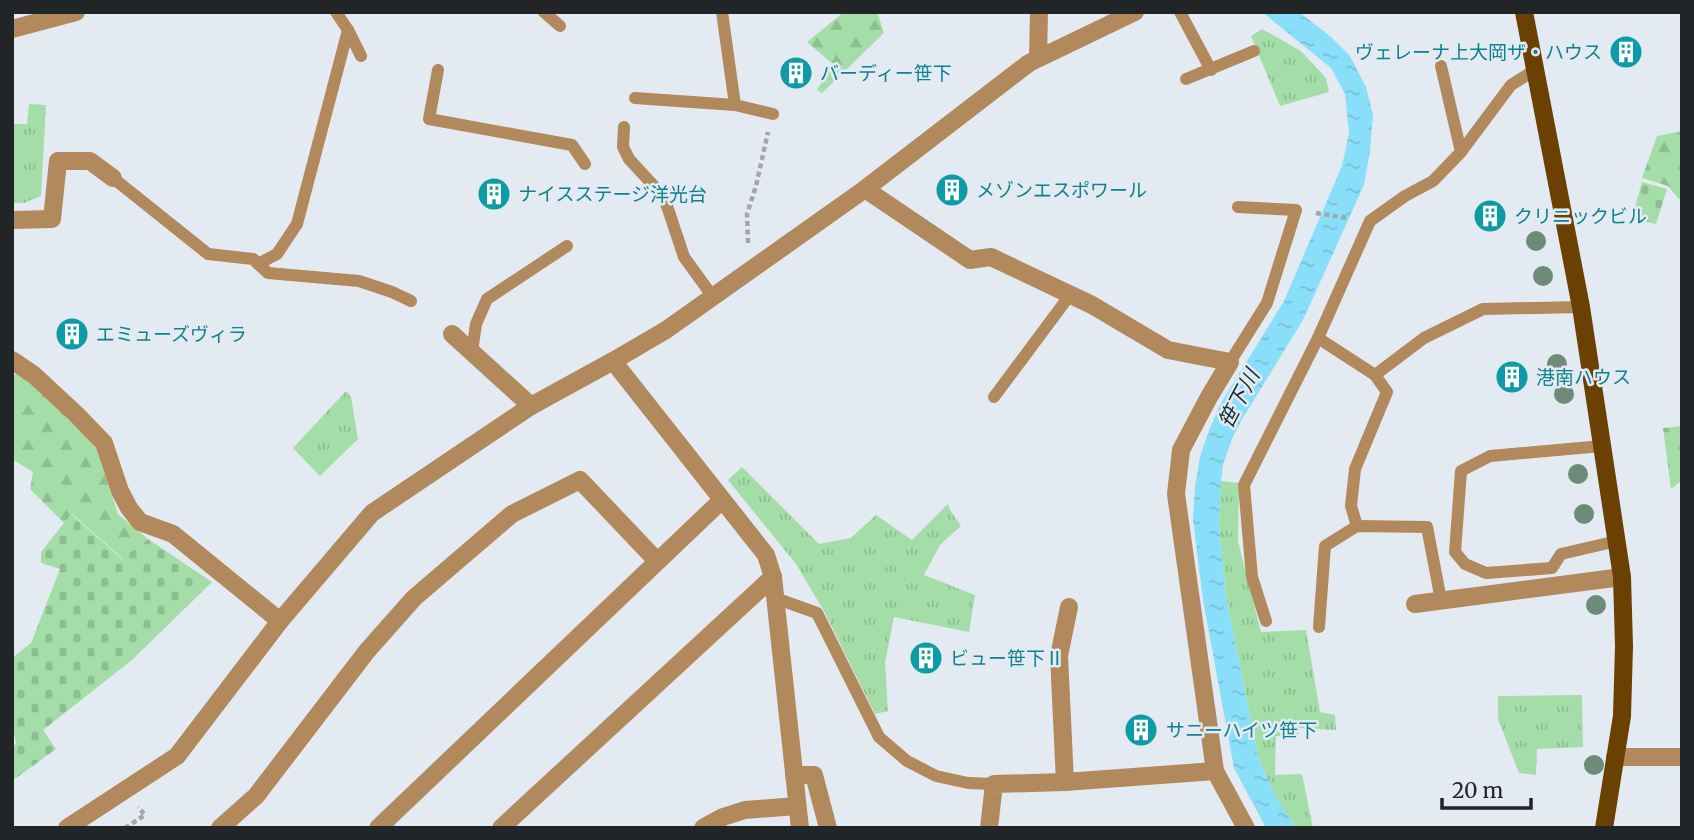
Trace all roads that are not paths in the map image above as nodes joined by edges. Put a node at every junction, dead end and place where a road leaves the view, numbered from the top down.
1 (76, 12) edge
2 (336, 12) edge
3 (544, 12) edge
4 (722, 12) edge
5 (1039, 12) edge
6 (1135, 12) edge
7 (1180, 12) edge
8 (1524, 12) edge
9 (560, 26) dead end
10 (12, 29) edge
11 (348, 30) junction
12 (1254, 51) dead end
13 (361, 56) dead end
14 (1038, 58) junction
15 (1441, 66) dead end
16 (438, 70) dead end
17 (1211, 70) junction
18 (1535, 70) junction
19 (1186, 79) dead end
20 (635, 98) dead end
21 (735, 105) junction
22 (772, 114) road end
23 (624, 127) dead end
24 (1461, 152) junction
25 (585, 164) dead end
26 (113, 178) joint
27 (865, 189) junction
28 (1238, 207) dead end
29 (12, 220) edge
30 (568, 246) dead end
31 (258, 264) junction
32 (1070, 295) junction
33 (713, 297) junction
34 (411, 301) dead end
35 (1581, 307) junction
36 (452, 334) dead end
37 (1318, 338) junction
38 (472, 352) junction
39 (12, 360) edge
40 (613, 361) junction
41 (1230, 362) junction
42 (1375, 375) junction
43 (994, 397) dead end
44 (531, 406) junction
45 (1602, 446) junction
46 (722, 500) junction
47 (1357, 526) junction
48 (1617, 541) junction
49 (657, 561) junction
50 (773, 577) junction
51 (1622, 578) junction
52 (775, 598) junction
53 (1441, 600) junction
54 (1415, 604) dead end
55 (1069, 607) dead end
56 (280, 621) junction
57 (1266, 621) dead end
58 (1319, 627) dead end
59 (1615, 757) junction
60 (1682, 757) edge
61 (1215, 771) junction
62 (794, 775) junction
63 (1065, 782) junction
64 (994, 784) junction
65 (797, 806) junction
66 (67, 828) edge
67 (220, 828) edge
68 (378, 828) edge
69 (501, 828) edge
70 (703, 828) edge
71 (800, 828) edge
72 (828, 828) edge
73 (989, 828) edge
74 (1246, 828) edge
75 (1604, 828) edge

1 - 10 street
2 - 11 lane
3 - 9 lane
4 - 21 lane
5 - 14 street
6 - 14 street
7 - 17 lane
8 - 18 main road
11 - 13 lane
11 - 31 lane
12 - 17 lane
14 - 27 street
15 - 24 lane
16 - 25 lane
17 - 19 lane
18 - 24 lane
18 - 35 main road
20 - 21 lane
21 - 22 lane
23 - 33 lane
24 - 37 lane
26 - 29 street
26 - 31 lane
27 - 32 street
27 - 33 street
28 - 41 lane
30 - 38 lane
31 - 34 lane
32 - 41 street
32 - 43 lane
33 - 40 street
35 - 42 lane
35 - 45 main road
36 - 38 street
37 - 42 lane
37 - 57 lane
38 - 44 street
39 - 56 street
40 - 44 street
40 - 46 street
41 - 61 street
42 - 47 lane
44 - 56 street
45 - 48 main road
45 - 48 lane
46 - 49 street
46 - 50 street
47 - 53 lane
47 - 58 lane
48 - 51 main road
49 - 67 street
49 - 68 street
50 - 52 street
50 - 69 street
51 - 53 street
51 - 59 main road
52 - 62 street
52 - 64 lane
53 - 54 street
55 - 63 street
56 - 66 street
59 - 60 street
59 - 75 main road
61 - 63 street
61 - 74 street
62 - 65 street
62 - 72 street
63 - 64 street
64 - 73 street
65 - 70 street
65 - 71 street

